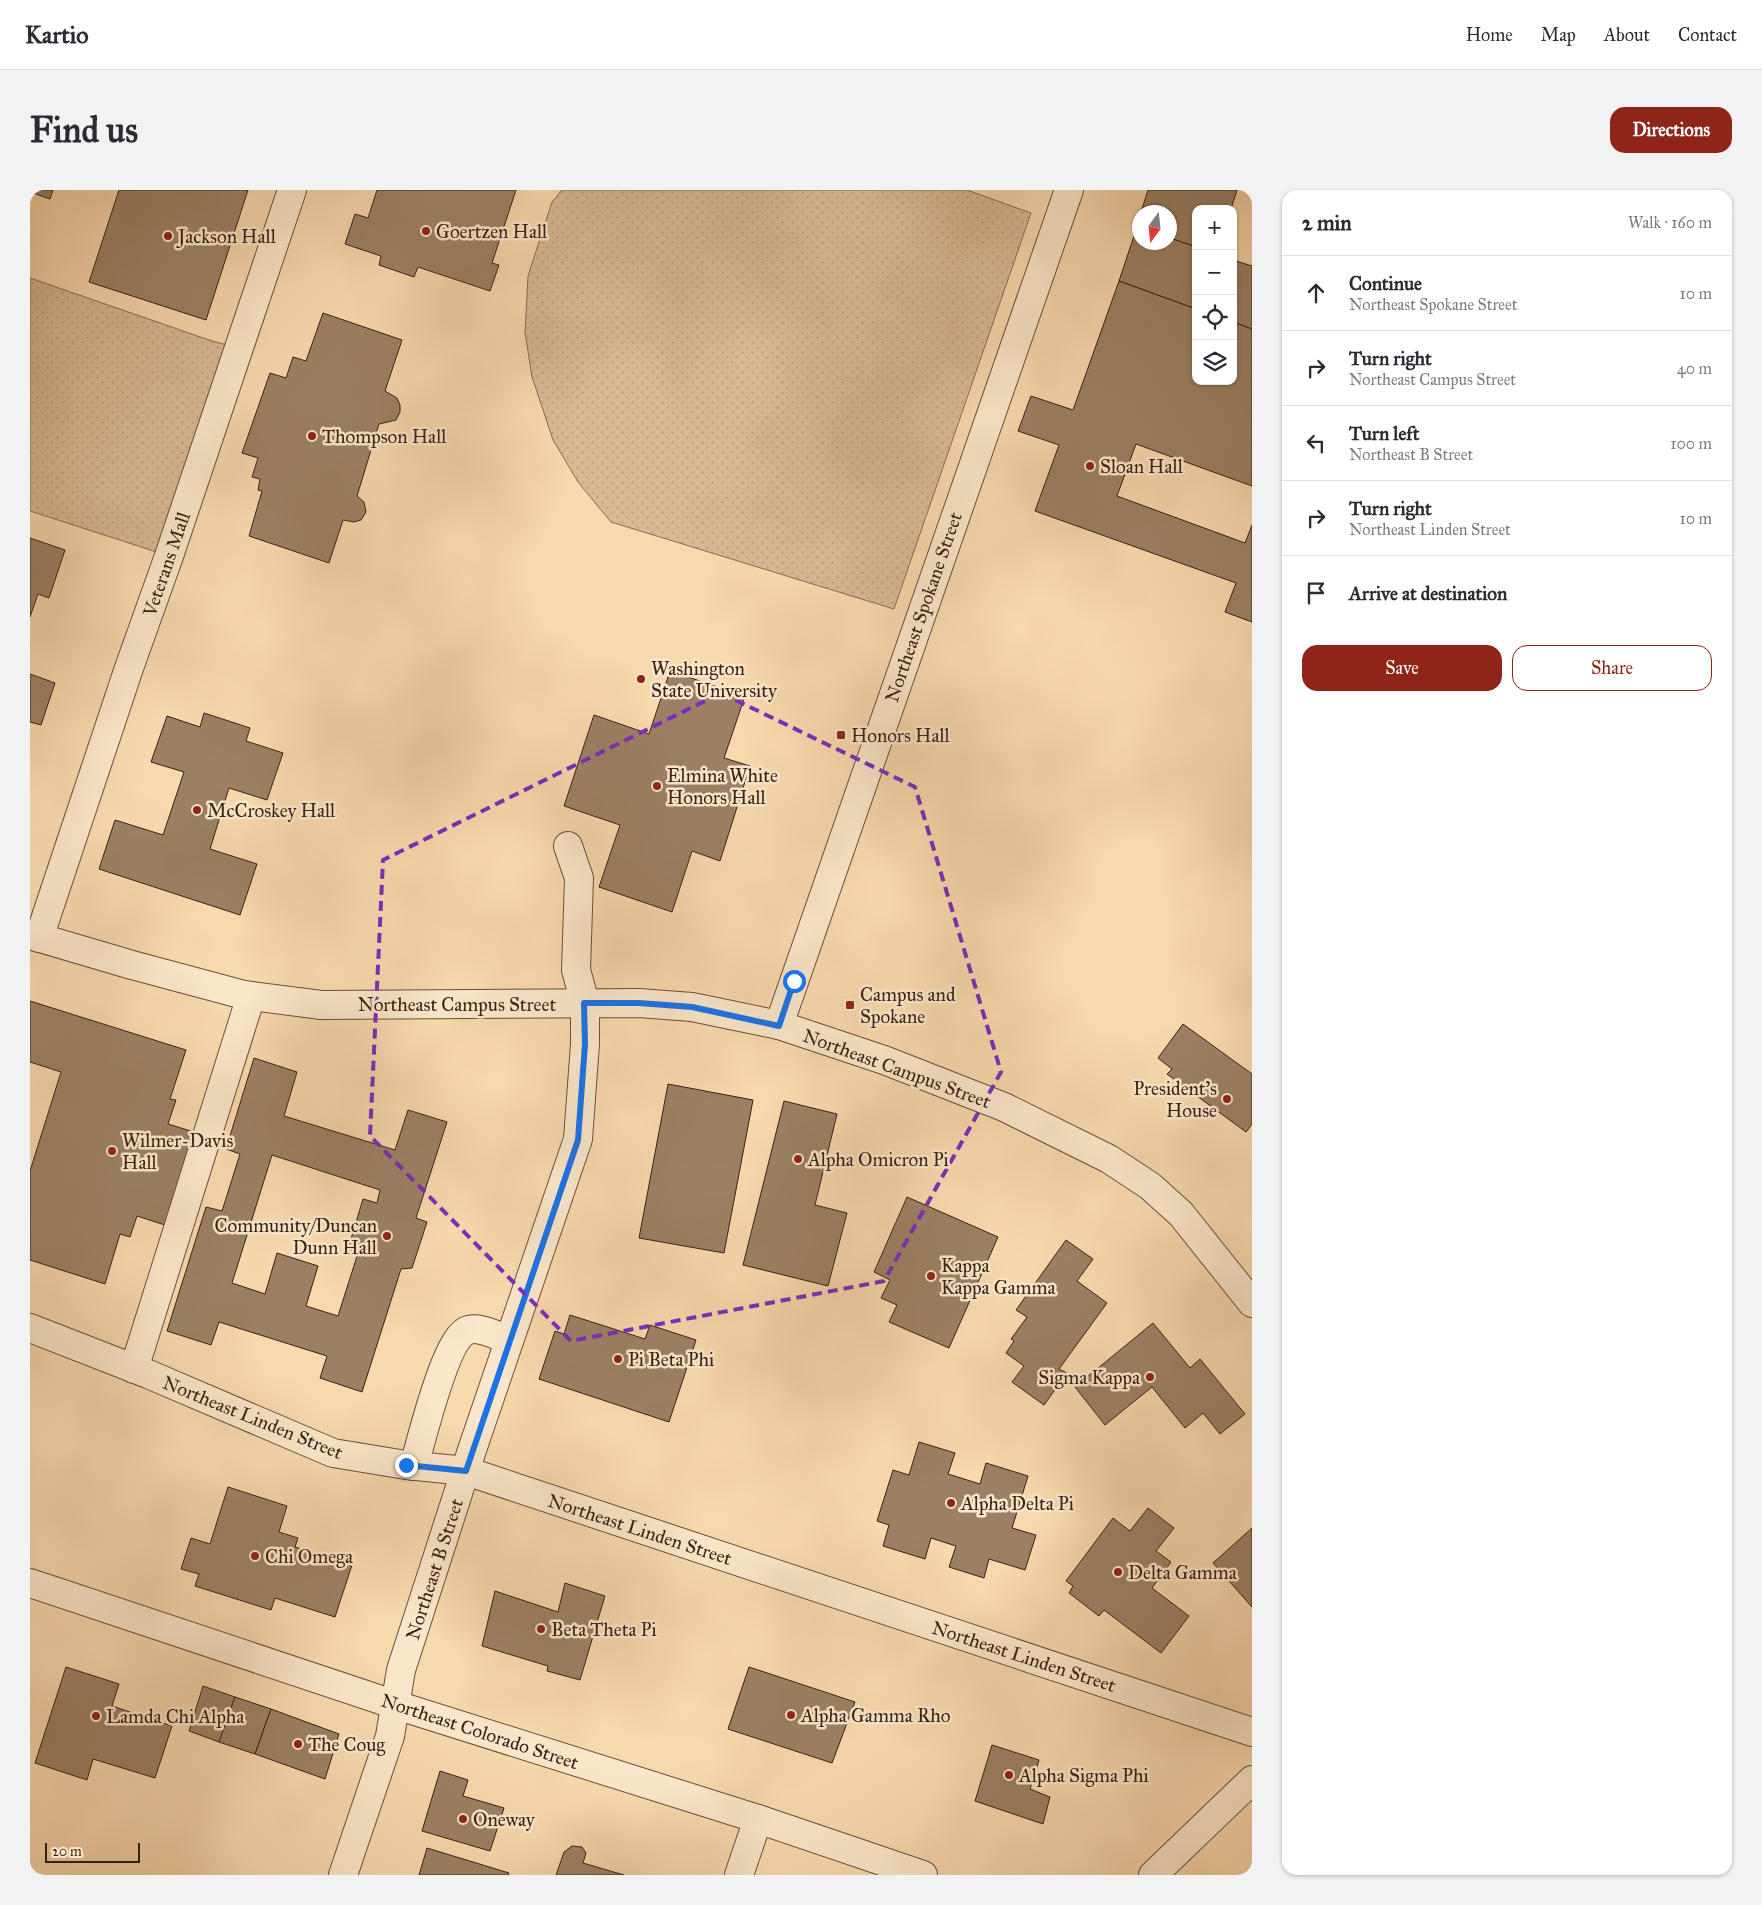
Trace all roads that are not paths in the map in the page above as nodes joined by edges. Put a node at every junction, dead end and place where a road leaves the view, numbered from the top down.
1 (292, 190) edge
2 (1069, 190) edge
3 (568, 846) dead end
4 (34, 936) edge
5 (251, 996) junction
6 (584, 1003) junction
7 (779, 1026) junction
8 (1252, 1303) edge
9 (30, 1328) edge
10 (509, 1340) junction
11 (134, 1369) junction
12 (414, 1466) junction
13 (466, 1471) junction
14 (32, 1591) edge
15 (396, 1705) junction
16 (1252, 1732) edge
17 (1252, 1780) edge
18 (758, 1819) junction
19 (343, 1875) edge
20 (739, 1875) edge
21 (923, 1875) edge
22 (1153, 1875) edge

1 - 4 street, Veterans Mall
2 - 7 street, Northeast Spokane Street
3 - 6 street, Northeast B Street
4 - 5 street, Northeast Campus Street
5 - 6 street, Northeast Campus Street
5 - 11 street
6 - 7 street, Northeast Campus Street
6 - 10 street, Northeast B Street
7 - 8 street, Northeast Campus Street
9 - 11 street, Northeast Linden Street
10 - 12 street
10 - 13 street, Northeast B Street
11 - 12 street, Northeast Linden Street
12 - 13 street, Northeast Linden Street
13 - 15 street, Northeast B Street
13 - 16 street, Northeast Linden Street
14 - 15 street, Northeast Colorado Street
15 - 18 street, Northeast Colorado Street
15 - 19 street, Northeast B Street
17 - 22 street
18 - 20 street
18 - 21 street, Northeast Colorado Street

